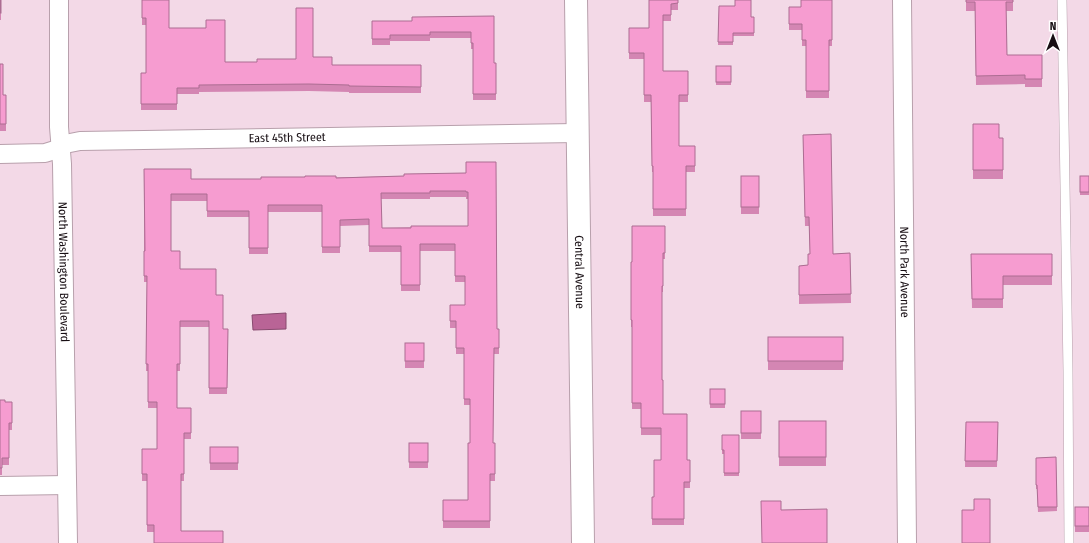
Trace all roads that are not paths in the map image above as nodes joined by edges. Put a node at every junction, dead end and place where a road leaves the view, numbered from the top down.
1 (59, 0) edge
2 (576, 0) edge
3 (902, 0) edge
4 (1062, 0) edge
5 (577, 133) junction
6 (61, 148) junction
7 (0, 154) edge
8 (67, 484) junction
9 (0, 486) edge
10 (68, 543) edge
11 (583, 543) edge
12 (907, 543) edge
13 (1069, 543) edge

1 - 6 street, North Washington Boulevard
2 - 5 main road, Central Avenue
3 - 12 street, North Park Avenue
4 - 13 lane
5 - 6 street, East 45th Street
5 - 11 main road, Central Avenue
6 - 7 street, East 45th Street
6 - 8 street, North Washington Boulevard
8 - 9 street
8 - 10 street, North Washington Boulevard

